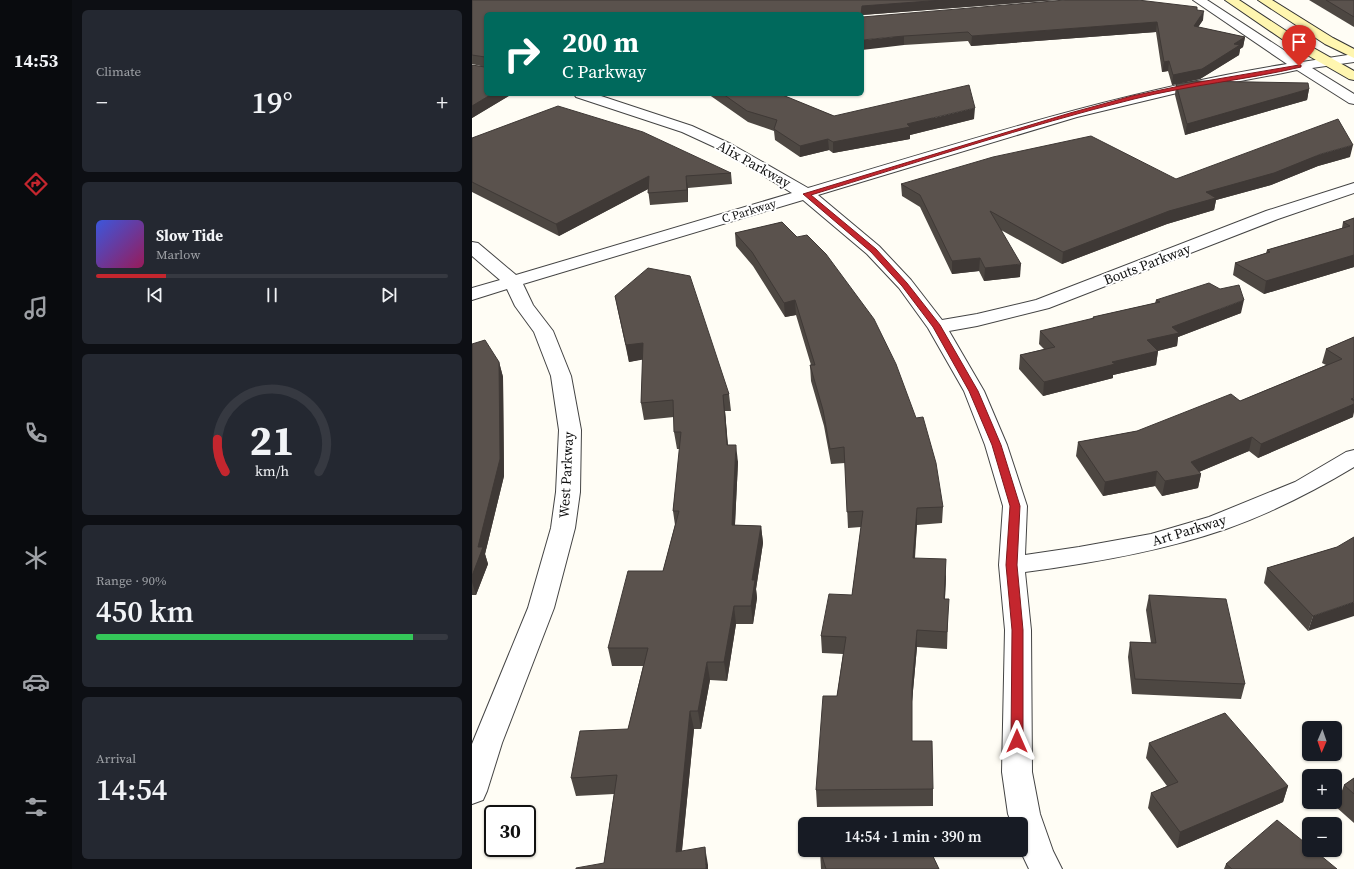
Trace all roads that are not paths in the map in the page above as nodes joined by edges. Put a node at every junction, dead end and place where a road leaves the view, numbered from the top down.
1 (1199, 0) edge
2 (1231, 0) edge
3 (1264, 0) edge
4 (1354, 54) edge
5 (1354, 58) edge
6 (1329, 62) junction
7 (1299, 66) junction
8 (1354, 76) edge
9 (587, 96) edge
10 (1354, 100) edge
11 (1354, 188) edge
12 (806, 194) junction
13 (472, 247) edge
14 (513, 282) junction
15 (472, 294) edge
16 (937, 327) junction
17 (1354, 457) edge
18 (1012, 565) junction
19 (472, 791) edge
20 (1046, 869) edge

1 - 7 street
2 - 6 main road
3 - 4 main road
5 - 6 street, C Parkway
6 - 7 street, C Parkway
6 - 8 main road
7 - 10 street
7 - 12 street, C Parkway
9 - 12 street, Alix Parkway
11 - 16 street, Bouts Parkway
12 - 14 street, C Parkway
12 - 16 street, Alix Parkway
13 - 14 street, West Parkway
14 - 15 street, C Parkway
14 - 19 street, West Parkway
16 - 18 street, Alix Parkway
17 - 18 street, Art Parkway
18 - 20 street, Alix Parkway

